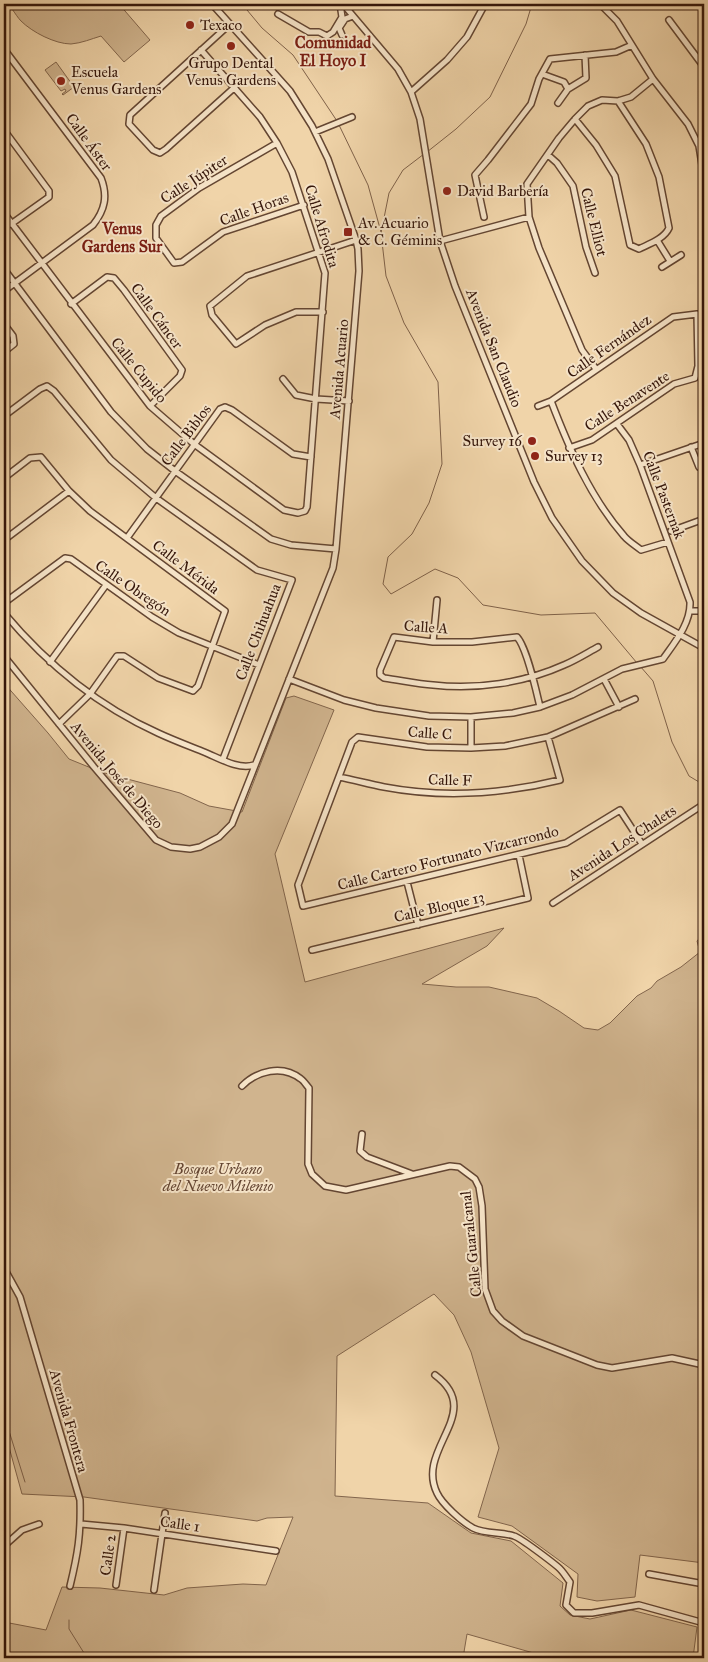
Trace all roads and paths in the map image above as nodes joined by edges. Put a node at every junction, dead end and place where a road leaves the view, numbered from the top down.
1 (212, 4) edge
2 (341, 4) edge
3 (485, 4) edge
4 (600, 4) edge
5 (278, 14) dead end
6 (353, 16) junction
7 (669, 20) dead end
8 (230, 24) junction
9 (342, 35) dead end
10 (632, 45) junction
11 (4, 49) edge
12 (201, 50) junction
13 (585, 55) junction
14 (704, 67) edge
15 (542, 74) junction
16 (653, 79) junction
17 (235, 87) junction
18 (568, 89) junction
19 (411, 92) junction
20 (618, 101) junction
21 (558, 103) dead end
22 (352, 117) dead end
23 (575, 119) junction
24 (4, 130) edge
25 (315, 132) junction
26 (277, 143) junction
27 (702, 145) edge
28 (548, 155) junction
29 (704, 177) edge
30 (304, 205) junction
31 (4, 213) edge
32 (484, 217) dead end
33 (529, 217) junction
34 (11, 224) junction
35 (356, 240) junction
36 (657, 240) junction
37 (440, 241) junction
38 (319, 251) junction
39 (681, 255) dead end
40 (189, 257) joint
41 (670, 261) junction
42 (41, 263) junction
43 (662, 267) dead end
44 (4, 269) edge
45 (595, 273) dead end
46 (14, 283) junction
47 (4, 291) edge
48 (71, 304) junction
49 (323, 312) junction
50 (697, 314) joint
51 (4, 324) edge
52 (4, 352) edge
53 (596, 370) junction
54 (283, 379) dead end
55 (316, 399) junction
56 (551, 401) junction
57 (348, 402) junction
58 (150, 406) junction
59 (538, 406) dead end
60 (4, 416) edge
61 (617, 424) junction
62 (704, 443) edge
63 (194, 444) junction
64 (691, 447) junction
65 (569, 448) junction
66 (311, 457) junction
67 (640, 465) junction
68 (699, 467) dead end
69 (174, 471) junction
70 (4, 478) edge
71 (70, 491) junction
72 (156, 498) junction
73 (307, 501) joint
74 (704, 519) edge
75 (671, 531) dead end
76 (127, 538) junction
77 (4, 540) edge
78 (668, 542) junction
79 (336, 549) junction
80 (106, 585) junction
81 (437, 600) dead end
82 (4, 603) edge
83 (690, 611) junction
84 (704, 611) edge
85 (4, 613) edge
86 (680, 635) junction
87 (433, 642) junction
88 (213, 647) junction
89 (598, 647) dead end
90 (704, 648) edge
91 (4, 656) edge
92 (50, 662) junction
93 (259, 666) junction
94 (532, 676) junction
95 (289, 679) junction
96 (604, 679) junction
97 (90, 694) junction
98 (635, 699) dead end
99 (540, 706) junction
100 (619, 707) junction
101 (471, 717) junction
102 (59, 724) junction
103 (548, 737) junction
104 (471, 748) junction
105 (223, 759) junction
106 (254, 765) junction
107 (339, 777) junction
108 (704, 804) edge
109 (642, 844) junction
110 (519, 855) junction
111 (304, 868) joint
112 (407, 882) junction
113 (553, 903) dead end
114 (418, 925) junction
115 (312, 950) dead end
116 (242, 1086) dead end
117 (362, 1134) dead end
118 (412, 1175) junction
119 (4, 1268) edge
120 (704, 1365) edge
121 (435, 1375) dead end
122 (165, 1514) dead end
123 (40, 1524) dead end
124 (81, 1524) junction
125 (124, 1528) junction
126 (162, 1534) junction
127 (4, 1546) edge
128 (276, 1551) dead end
129 (653, 1576) dead end
130 (704, 1584) edge
131 (116, 1585) dead end
132 (70, 1586) dead end
133 (154, 1590) dead end
134 (704, 1622) edge

1 - 8 street, Avenida Acuario
2 - 5 street
2 - 6 street, Avenida San Claudio
3 - 19 street
4 - 10 street
6 - 9 street
6 - 19 street, Avenida San Claudio
7 - 14 street
8 - 12 street
8 - 25 street, Avenida Acuario
10 - 13 street
10 - 16 street
11 - 42 street, Calle Áster
12 - 17 street, Calle Afrodita
12 - 17 street
13 - 15 street
13 - 18 street
15 - 18 street
15 - 32 street
16 - 20 street
16 - 27 street
17 - 26 street, Calle Afrodita
18 - 21 street
19 - 37 street, Avenida San Claudio
20 - 23 street
20 - 36 street
22 - 25 street
23 - 28 street
23 - 36 street
24 - 34 street
25 - 35 street, Avenida Acuario
26 - 30 street, Calle Afrodita
26 - 40 street, Calle Júpiter
27 - 29 street
28 - 33 street
28 - 45 street, Calle Elliot
30 - 38 street, Calle Afrodita
30 - 40 street, Calle Horas
31 - 34 street, Calle Cupido
33 - 37 street
33 - 53 street
34 - 42 street, Calle Cupido
35 - 38 street
35 - 57 street, Avenida Acuario
36 - 41 street
37 - 86 street, Avenida San Claudio
38 - 49 street, Calle Afrodita
38 - 49 street
39 - 41 street
41 - 43 street
42 - 46 street, Calle Áster
42 - 48 street, Calle Cupido
44 - 46 street
46 - 47 street, Calle Áster
46 - 69 street
48 - 58 street, Calle Cupido
48 - 58 street, Calle Cáncer
49 - 55 street, Calle Afrodita
50 - 53 street, Calle Fernández
50 - 61 street, Calle Benavente
51 - 52 street
53 - 56 street, Calle Fernández
54 - 55 street
55 - 57 street
55 - 66 street, Calle Afrodita
56 - 59 street, Calle Fernández
56 - 65 street
57 - 79 street, Avenida Acuario
58 - 63 street, Calle Cupido
60 - 72 street
61 - 65 street, Calle Benavente
61 - 67 street, Calle Pasternak
62 - 64 street
63 - 66 street, Calle Biblos
63 - 69 street, Calle Biblos
63 - 73 street, Calle Cupido
64 - 67 street
64 - 68 street
65 - 78 street
66 - 73 street, Calle Afrodita
67 - 78 street, Calle Pasternak
69 - 72 street, Calle Biblos
69 - 79 street
70 - 71 street
71 - 76 street
71 - 77 street
72 - 76 street, Calle Biblos
72 - 93 street, Calle Chihuahua
74 - 75 street
76 - 88 street, Calle Mérida
78 - 83 street, Calle Pasternak
79 - 95 street, Avenida Acuario
80 - 82 street, Calle Obregón
80 - 88 street, Calle Obregón
80 - 92 street
81 - 87 street
83 - 84 street
83 - 86 street
85 - 92 street
86 - 90 street, Avenida San Claudio
86 - 96 street
87 - 94 street, Calle A
87 - 94 street, Calle A
88 - 93 street, Calle Obregón
88 - 97 street
89 - 94 street, Calle A
91 - 102 street, Avenida José de Diego
92 - 97 street
93 - 105 street, Calle Chihuahua
94 - 99 street, Calle A
95 - 101 street
95 - 106 street, Avenida Acuario
96 - 99 street
96 - 100 street
97 - 102 street
97 - 105 street
98 - 100 street, Calle C
99 - 101 street
100 - 103 street, Calle C
101 - 104 street
102 - 106 street, Avenida José de Diego
103 - 104 street, Calle C
103 - 107 street, Calle F
104 - 107 street, Calle C
105 - 106 street
107 - 111 street, Calle C
108 - 109 street, Avenida Los Chalets
109 - 110 street, Calle Cartero Fortunato Vizcarrondo
109 - 113 street, Avenida Los Chalets
110 - 112 street, Calle Cartero Fortunato Vizcarrondo
110 - 114 street, Calle Bloque 13
111 - 112 street, Calle Cartero Fortunato Vizcarrondo
112 - 114 street
114 - 115 street, Calle Bloque 13
116 - 118 street, Calle Guaralcanal
117 - 118 street
118 - 120 street, Calle Guaralcanal
119 - 124 street, Avenida Frontera
121 - 134 street
122 - 126 street
123 - 127 street
124 - 125 street, Calle 1
124 - 132 street, Avenida Frontera
125 - 126 street, Calle 1
125 - 131 street, Calle 2
126 - 128 street, Calle 1
126 - 133 street
129 - 130 street

